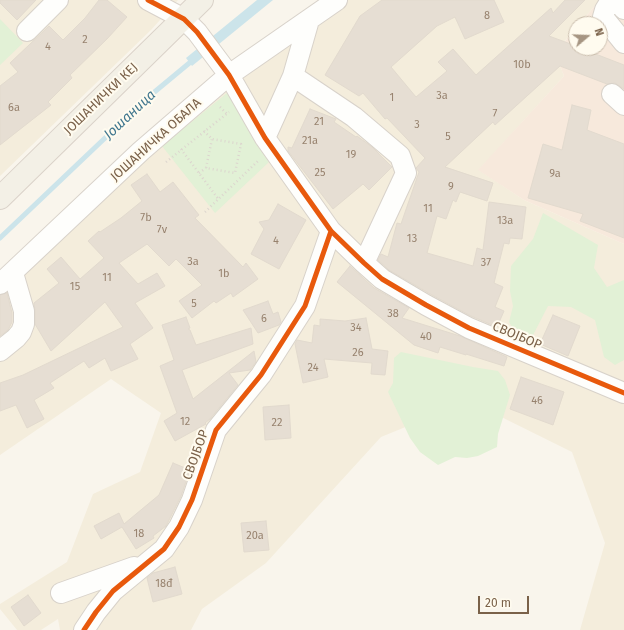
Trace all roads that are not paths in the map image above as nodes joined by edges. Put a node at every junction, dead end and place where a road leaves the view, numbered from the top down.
1 (58, 0) edge
2 (148, 0) edge
3 (202, 0) edge
4 (337, 0) edge
5 (624, 9) edge
6 (309, 20) junction
7 (190, 26) junction
8 (27, 31) dead end
9 (624, 43) edge
10 (229, 75) junction
11 (293, 76) junction
12 (263, 148) junction
13 (0, 198) edge
14 (331, 231) junction
15 (364, 263) junction
16 (6, 278) edge
17 (0, 351) edge
18 (624, 393) edge
19 (149, 562) junction
20 (60, 593) dead end
21 (84, 630) edge

1 - 8 street
2 - 7 street
3 - 7 main road, ЈОШАНИЧКИ КЕЈ
4 - 6 street, ЈОШАНИЧКА ОБАЛА
5 - 9 street
6 - 10 street, ЈОШАНИЧКА ОБАЛА
6 - 11 street
7 - 10 street, СВОЈБОР
7 - 13 main road, ЈОШАНИЧКИ КЕЈ
10 - 12 street, СВОЈБОР
10 - 16 street, ЈОШАНИЧКА ОБАЛА
11 - 12 street
11 - 15 street
12 - 14 street, СВОЈБОР
14 - 15 street, СВОЈБОР
14 - 19 street, СВОЈБОР
15 - 18 street, СВОЈБОР
16 - 17 street, ЈОШАНИЧКА ОБАЛА
19 - 20 street
19 - 21 street, СВОЈБОР

